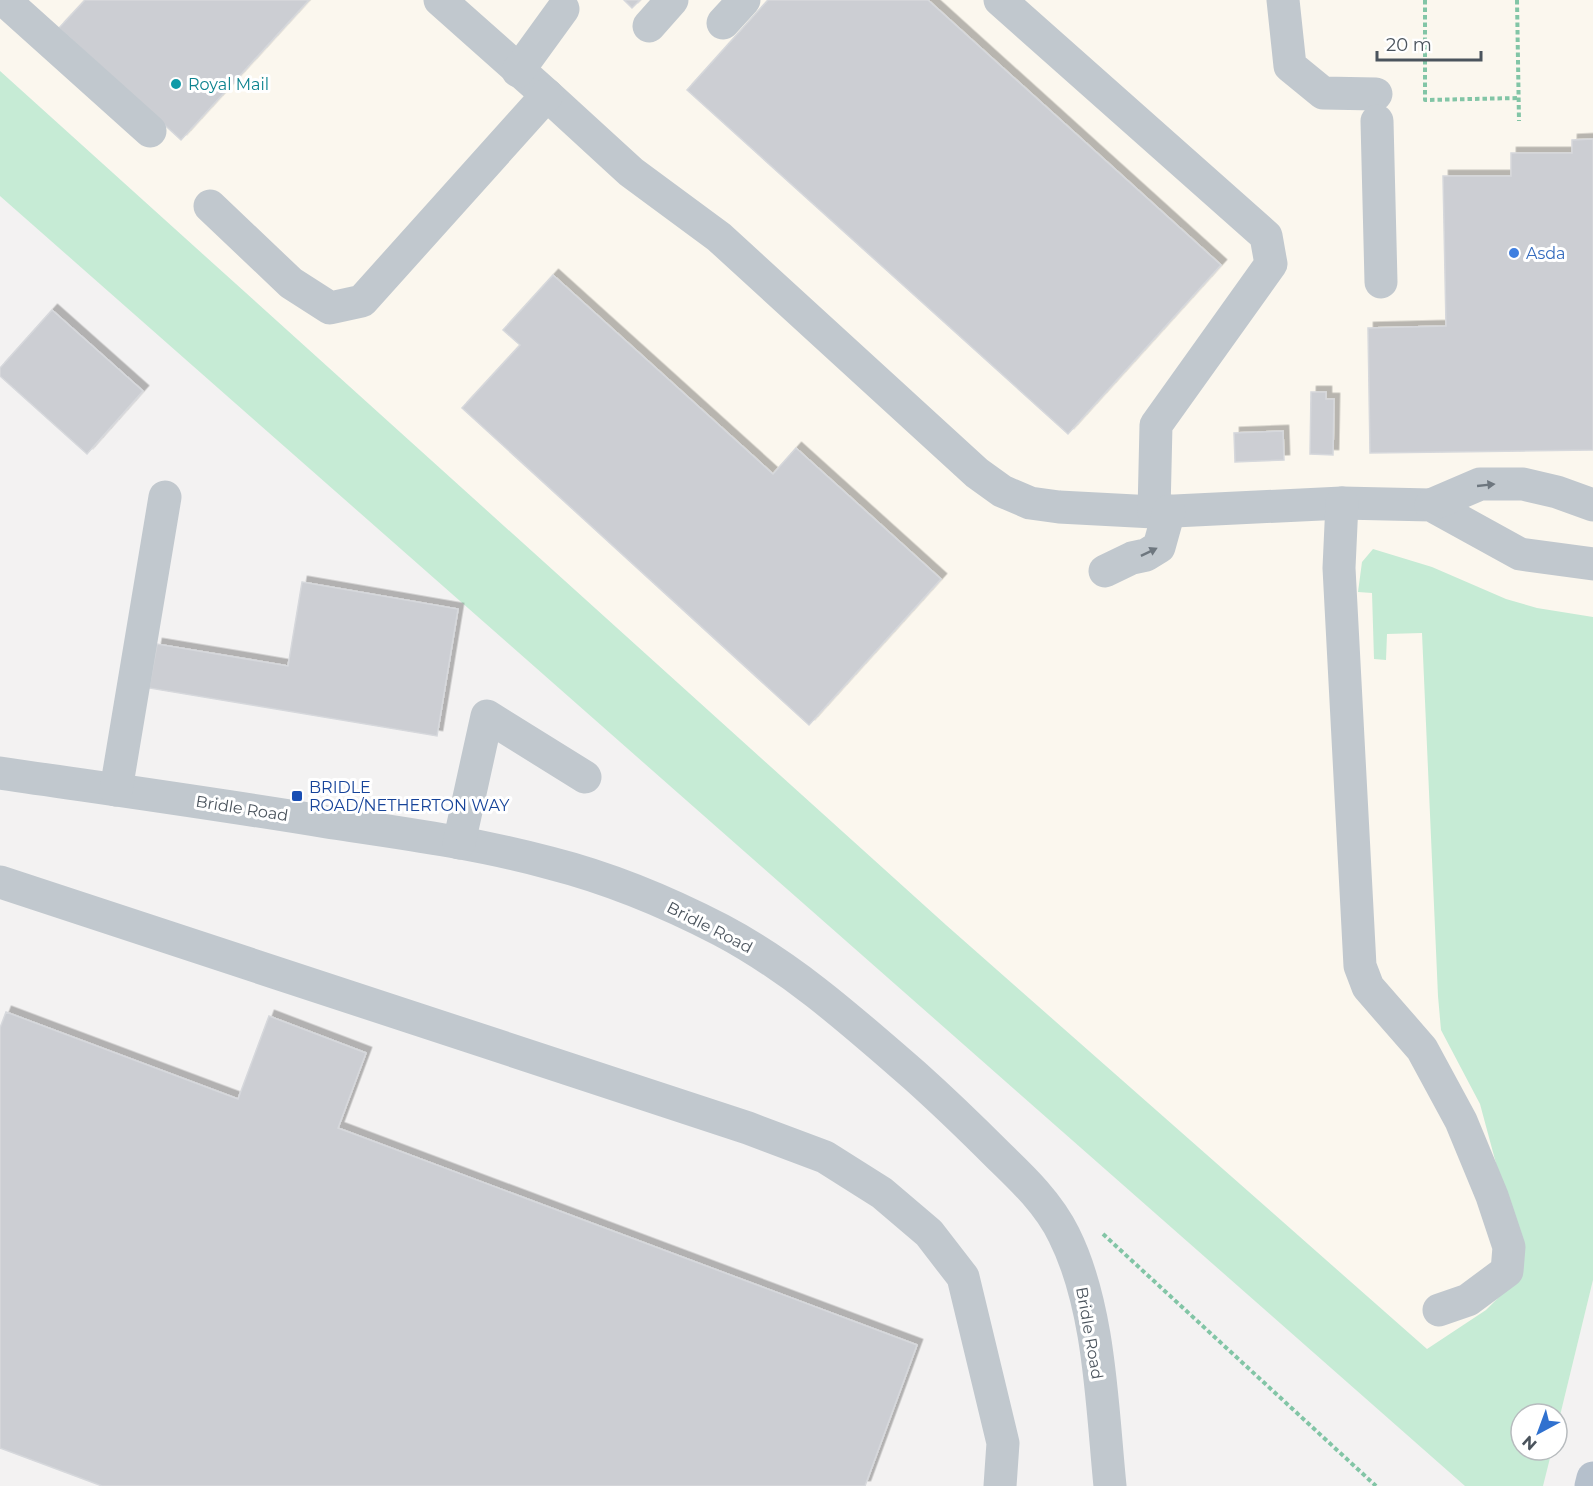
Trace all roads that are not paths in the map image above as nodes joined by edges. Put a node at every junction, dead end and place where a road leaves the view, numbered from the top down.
1 (4, 0) edge
2 (440, 0) edge
3 (672, 0) edge
4 (1000, 0) edge
5 (1283, 0) edge
6 (563, 9) dead end
7 (649, 26) dead end
8 (518, 71) junction
9 (548, 95) junction
10 (150, 132) dead end
11 (210, 206) dead end
12 (1382, 282) dead end
13 (165, 497) dead end
14 (1342, 503) junction
15 (1593, 505) edge
16 (1431, 506) junction
17 (1162, 511) junction
18 (1593, 564) edge
19 (1105, 571) dead end
20 (0, 773) edge
21 (585, 777) dead end
22 (116, 790) junction
23 (459, 843) junction
24 (0, 882) edge
25 (1439, 1311) dead end
26 (1593, 1478) edge
27 (1000, 1486) edge
28 (1110, 1486) edge
29 (1592, 1486) edge

1 - 10 street
2 - 8 street
3 - 7 street
4 - 17 street
5 - 12 street
6 - 8 street
8 - 9 street
9 - 11 street
9 - 17 street
13 - 22 street
14 - 16 street
14 - 17 street
14 - 25 street
16 -> 15 street
16 - 18 street
19 -> 17 street
20 - 22 street, Bridle Road
21 - 23 street
22 - 23 street, Bridle Road
23 - 28 street, Bridle Road
24 - 27 street
26 - 29 main road

